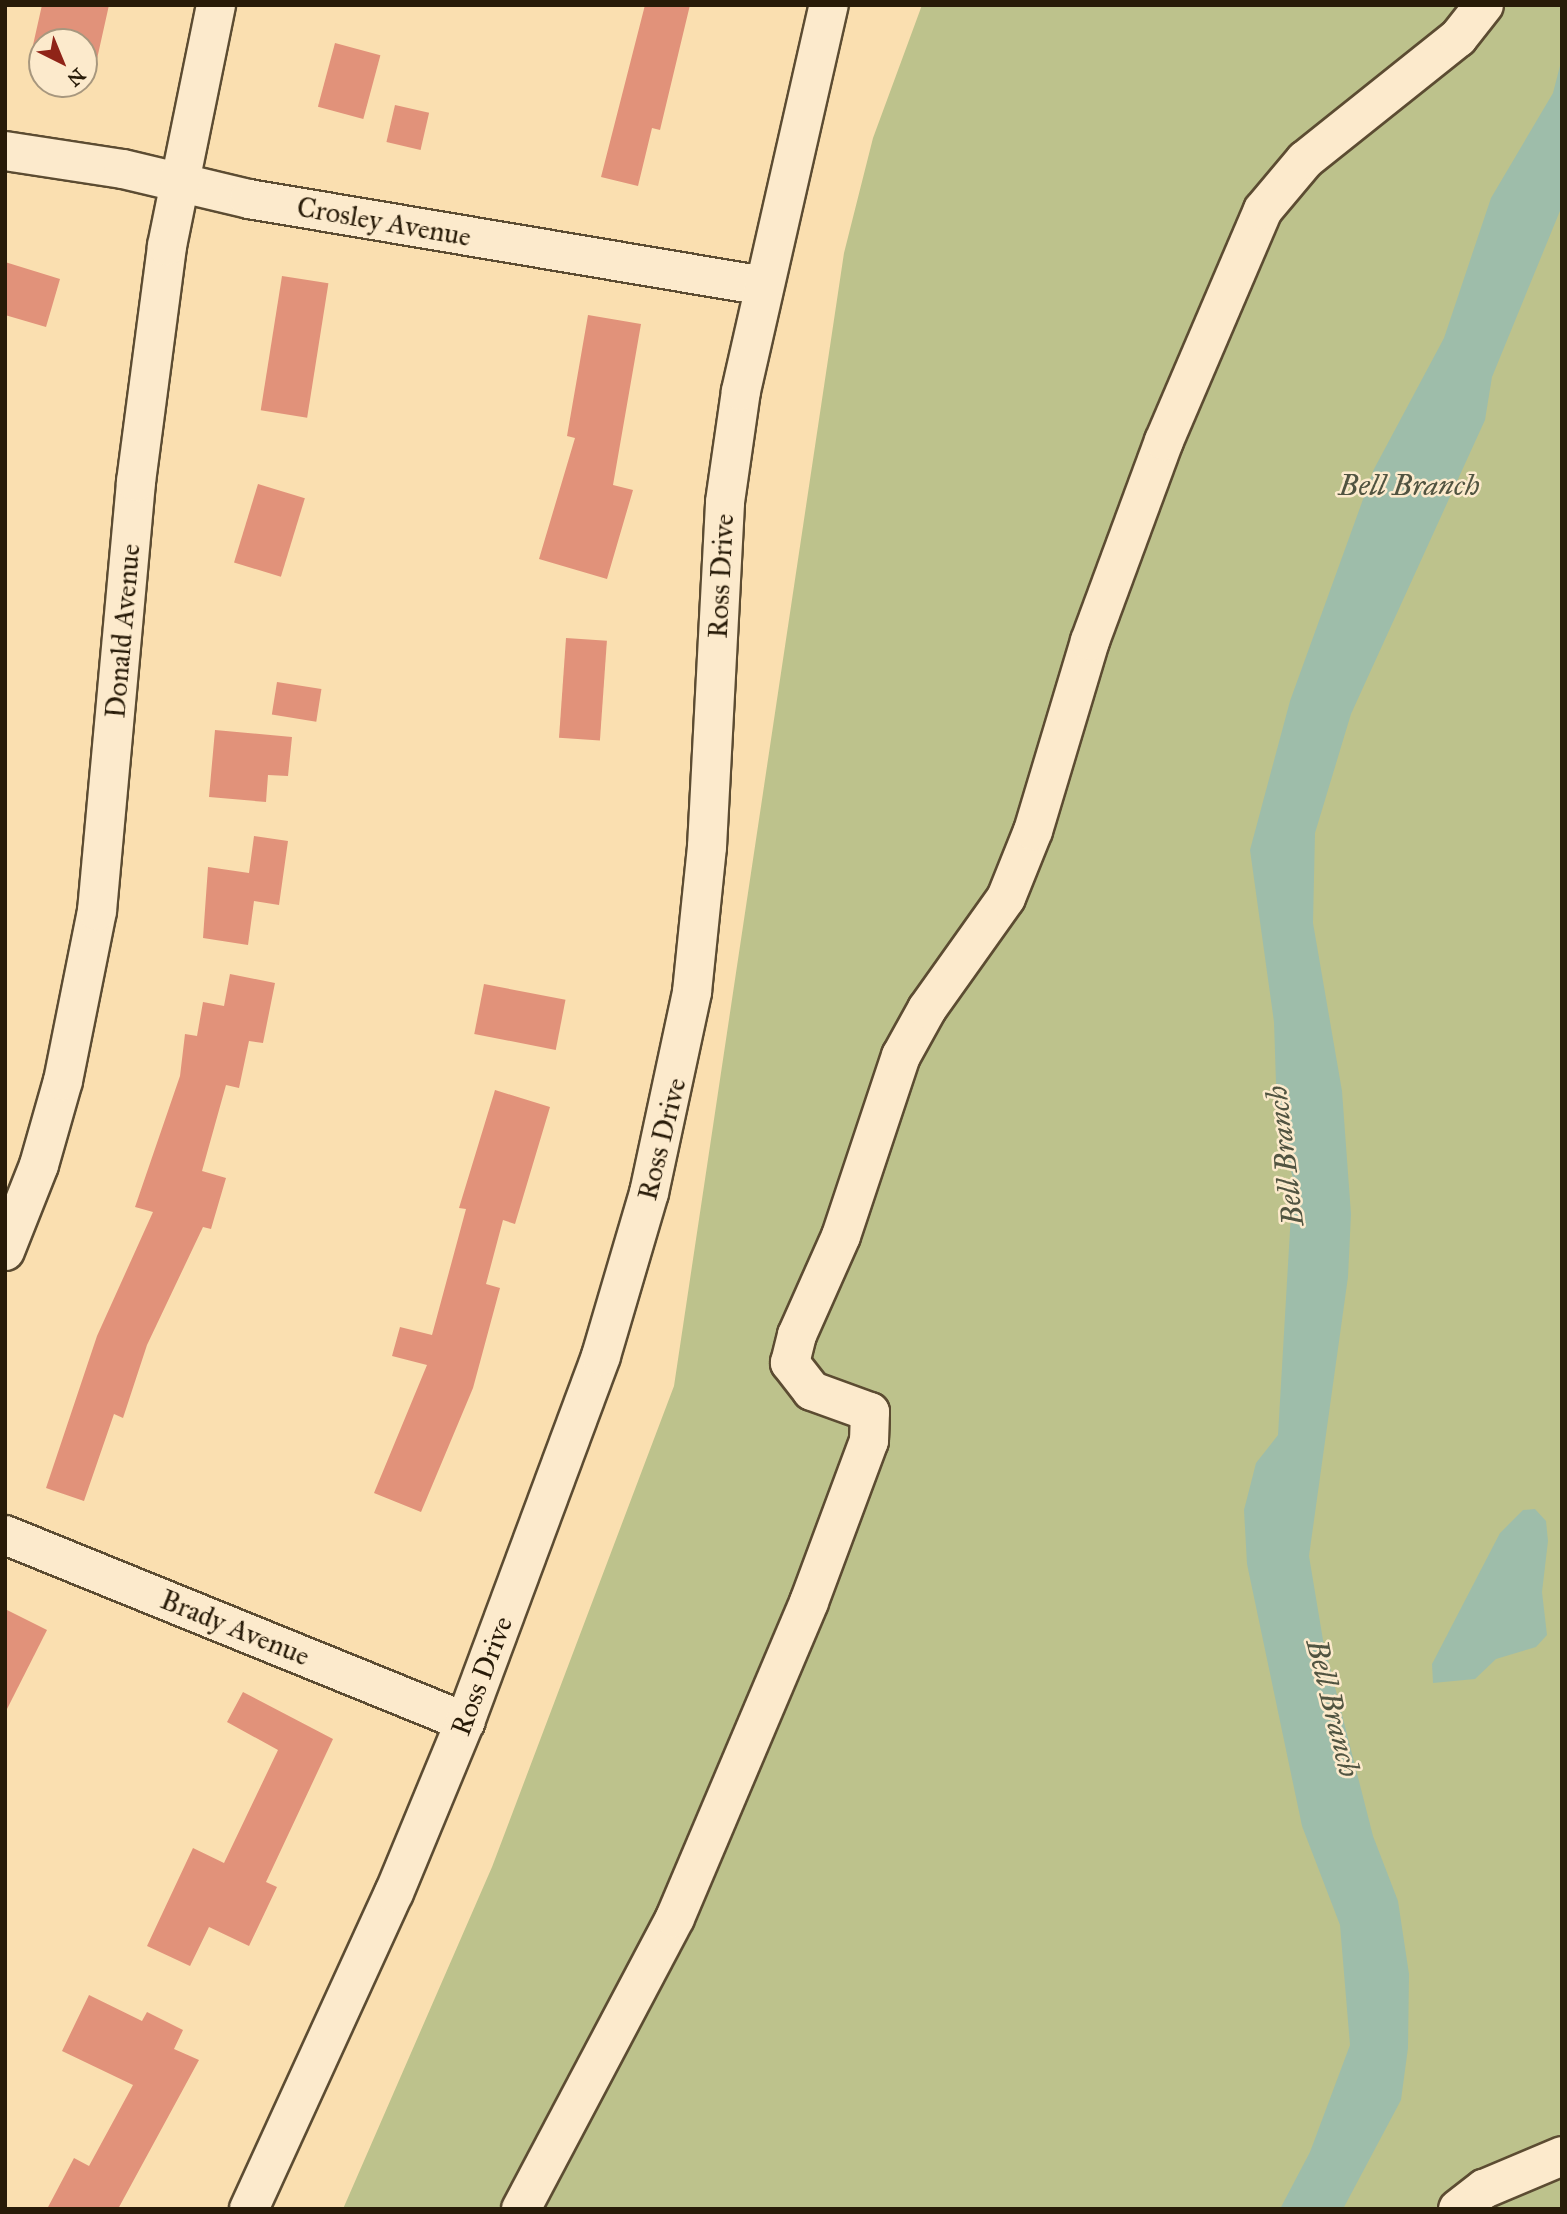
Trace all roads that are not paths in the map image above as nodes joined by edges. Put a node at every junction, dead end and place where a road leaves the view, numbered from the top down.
1 (216, 5) edge
2 (829, 5) edge
3 (1484, 5) edge
4 (5, 151) edge
5 (180, 183) junction
6 (764, 286) junction
7 (5, 1251) edge
8 (5, 1535) edge
9 (465, 1722) junction
10 (1562, 2156) edge
11 (249, 2209) edge
12 (521, 2209) edge
13 (1458, 2209) edge

1 - 5 street, Donald Avenue
2 - 6 street, Ross Drive
3 - 12 street
4 - 5 street, Crosley Avenue
5 - 6 street, Crosley Avenue
5 - 7 street, Donald Avenue
6 - 9 street, Ross Drive
8 - 9 street, Brady Avenue
9 - 11 street, Ross Drive
10 - 13 street

